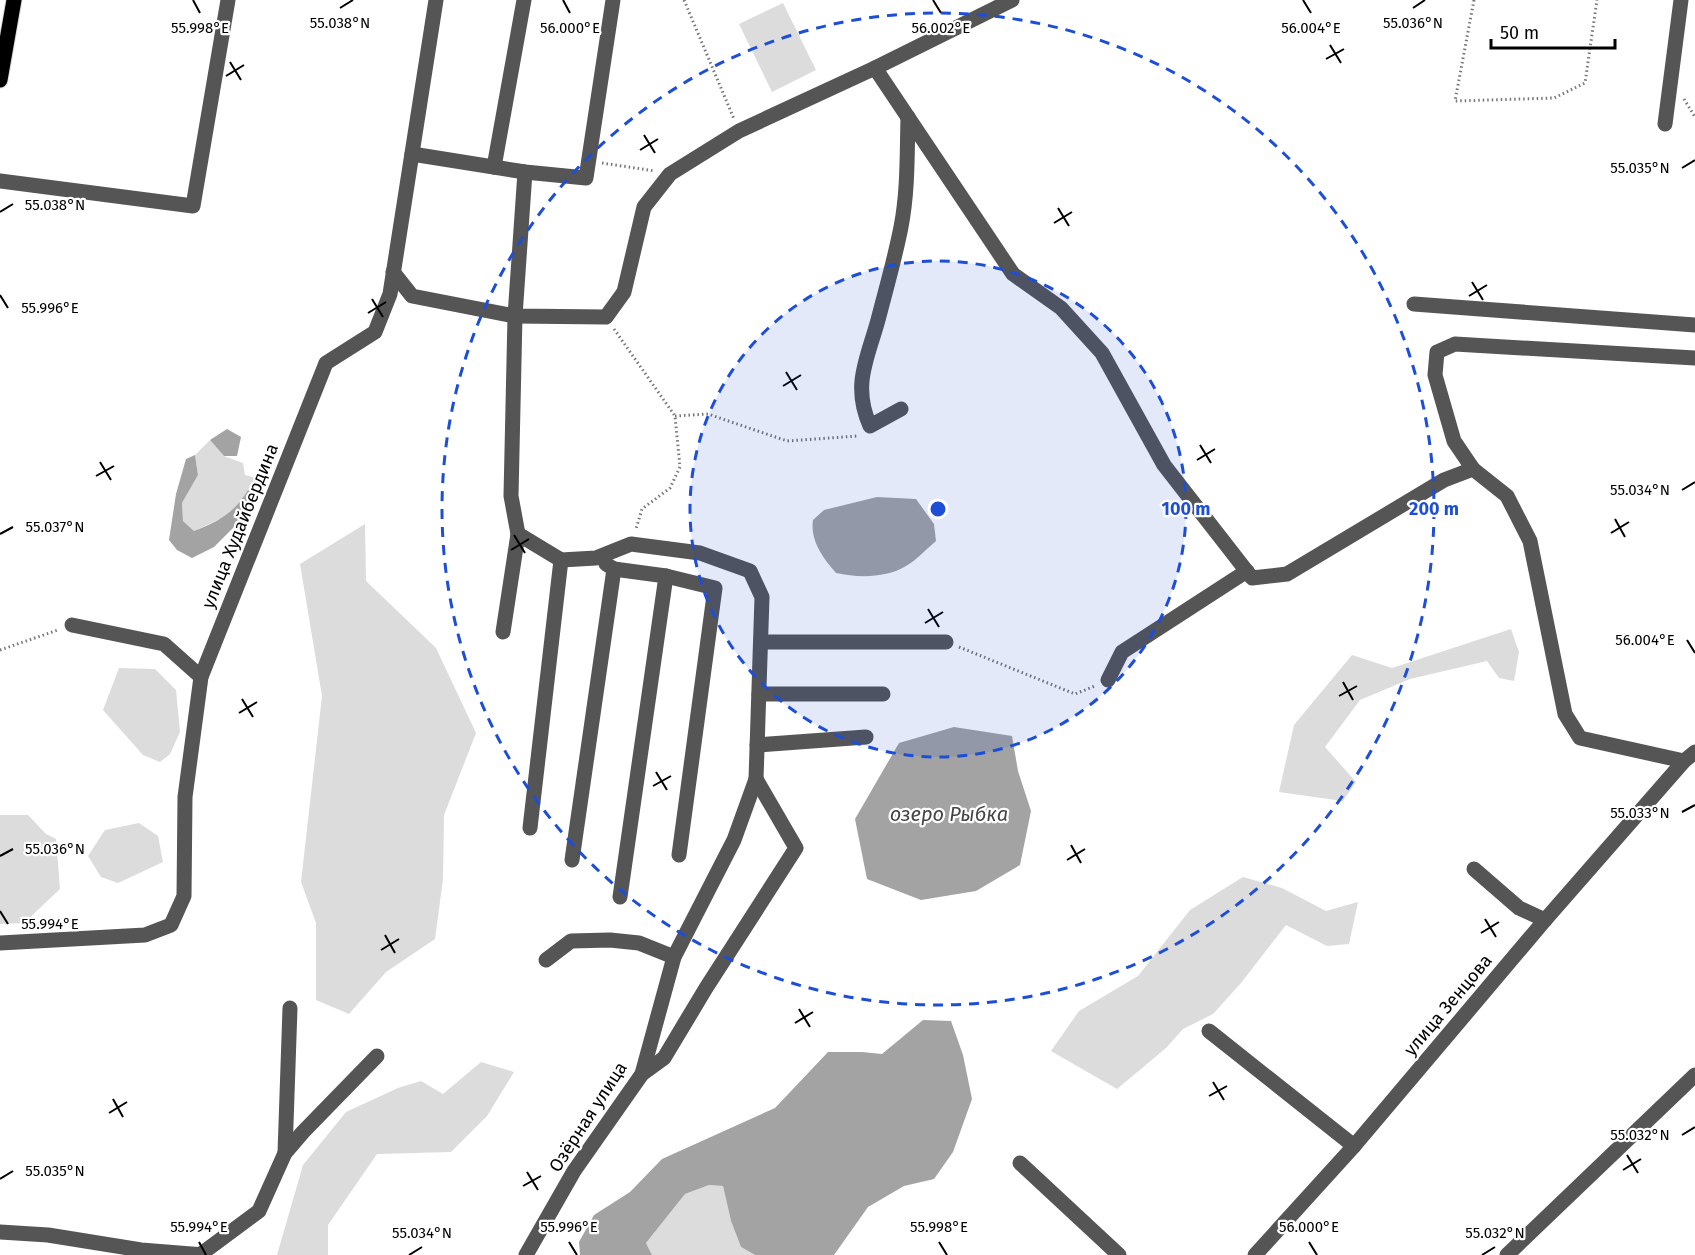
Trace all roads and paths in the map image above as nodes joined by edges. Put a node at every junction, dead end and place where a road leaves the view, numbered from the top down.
1 (14, 0) edge
2 (228, 0) edge
3 (436, 0) edge
4 (524, 0) edge
5 (613, 0) edge
6 (684, 0) edge
7 (1012, 0) edge
8 (1474, 0) edge
9 (1597, 0) edge
10 (1681, 0) edge
11 (875, 68) junction
12 (0, 80) edge
13 (908, 117) junction
14 (1665, 124) dead end
15 (739, 131) junction
16 (412, 154) junction
17 (588, 160) junction
18 (494, 167) junction
19 (525, 172) junction
20 (670, 174) junction
21 (0, 181) edge
22 (393, 272) junction
23 (1414, 304) dead end
24 (515, 316) junction
25 (606, 318) junction
26 (1695, 325) edge
27 (1695, 358) edge
28 (901, 409) dead end
29 (675, 416) junction
30 (866, 435) dead end
31 (1473, 469) junction
32 (518, 534) junction
33 (631, 544) junction
34 (596, 558) junction
35 (561, 560) junction
36 (614, 569) junction
37 (1246, 571) junction
38 (666, 576) junction
39 (72, 625) joint
40 (503, 632) dead end
41 (761, 642) junction
42 (946, 642) joint
43 (0, 650) edge
44 (201, 677) junction
45 (1108, 680) joint
46 (759, 694) junction
47 (883, 694) dead end
48 (866, 737) dead end
49 (757, 745) junction
50 (1689, 757) edge
51 (756, 779) junction
52 (530, 828) dead end
53 (679, 855) dead end
54 (572, 860) dead end
55 (1474, 869) dead end
56 (620, 897) dead end
57 (1545, 920) junction
58 (0, 943) edge
59 (674, 957) junction
60 (546, 960) dead end
61 (290, 1008) dead end
62 (1209, 1030) dead end
63 (377, 1056) dead end
64 (642, 1074) junction
65 (1695, 1075) edge
66 (1354, 1146) junction
67 (285, 1153) junction
68 (1020, 1163) dead end
69 (0, 1232) edge
70 (202, 1255) edge
71 (526, 1255) edge
72 (1119, 1255) edge
73 (1255, 1255) edge
74 (1507, 1255) edge

1 - 12 main road
2 - 21 street
3 - 16 street, улица Худайбердина
4 - 18 street
5 - 17 street
6 - 15 path
7 - 11 street
8 - 9 path
10 - 14 street
11 - 13 street
11 - 15 street
13 - 28 street
13 - 37 street
15 - 20 street
16 - 18 street
16 - 22 street, улица Худайбердина
17 - 19 street
17 - 20 path
18 - 19 street
19 - 24 street
20 - 25 street
22 - 24 street
22 - 44 street, улица Худайбердина
23 - 26 street
24 - 25 street
24 - 32 street
25 - 29 path
27 - 31 street
29 - 30 path
29 - 33 path
31 - 37 street
31 - 50 street
32 - 35 street
32 - 40 street
33 - 34 street
33 - 41 street
34 - 35 street
34 - 36 street
35 - 52 street
36 - 38 street
36 - 54 street
37 - 45 street
38 - 53 street
38 - 56 street
39 - 43 path
39 - 44 street
41 - 42 street
41 - 46 street
42 - 45 path
44 - 58 street, улица Худайбердина
46 - 47 street
46 - 49 street
48 - 49 street
49 - 51 street
50 - 57 street, улица Зенцова
51 - 59 street, Озёрная улица
51 - 64 street
55 - 57 street
57 - 66 street, улица Зенцова
59 - 60 street
59 - 64 street, Озёрная улица
61 - 67 street
62 - 66 street
63 - 67 street
64 - 71 street, Озёрная улица
65 - 74 street
66 - 73 street, улица Зенцова
67 - 70 street
68 - 72 street
69 - 70 street

